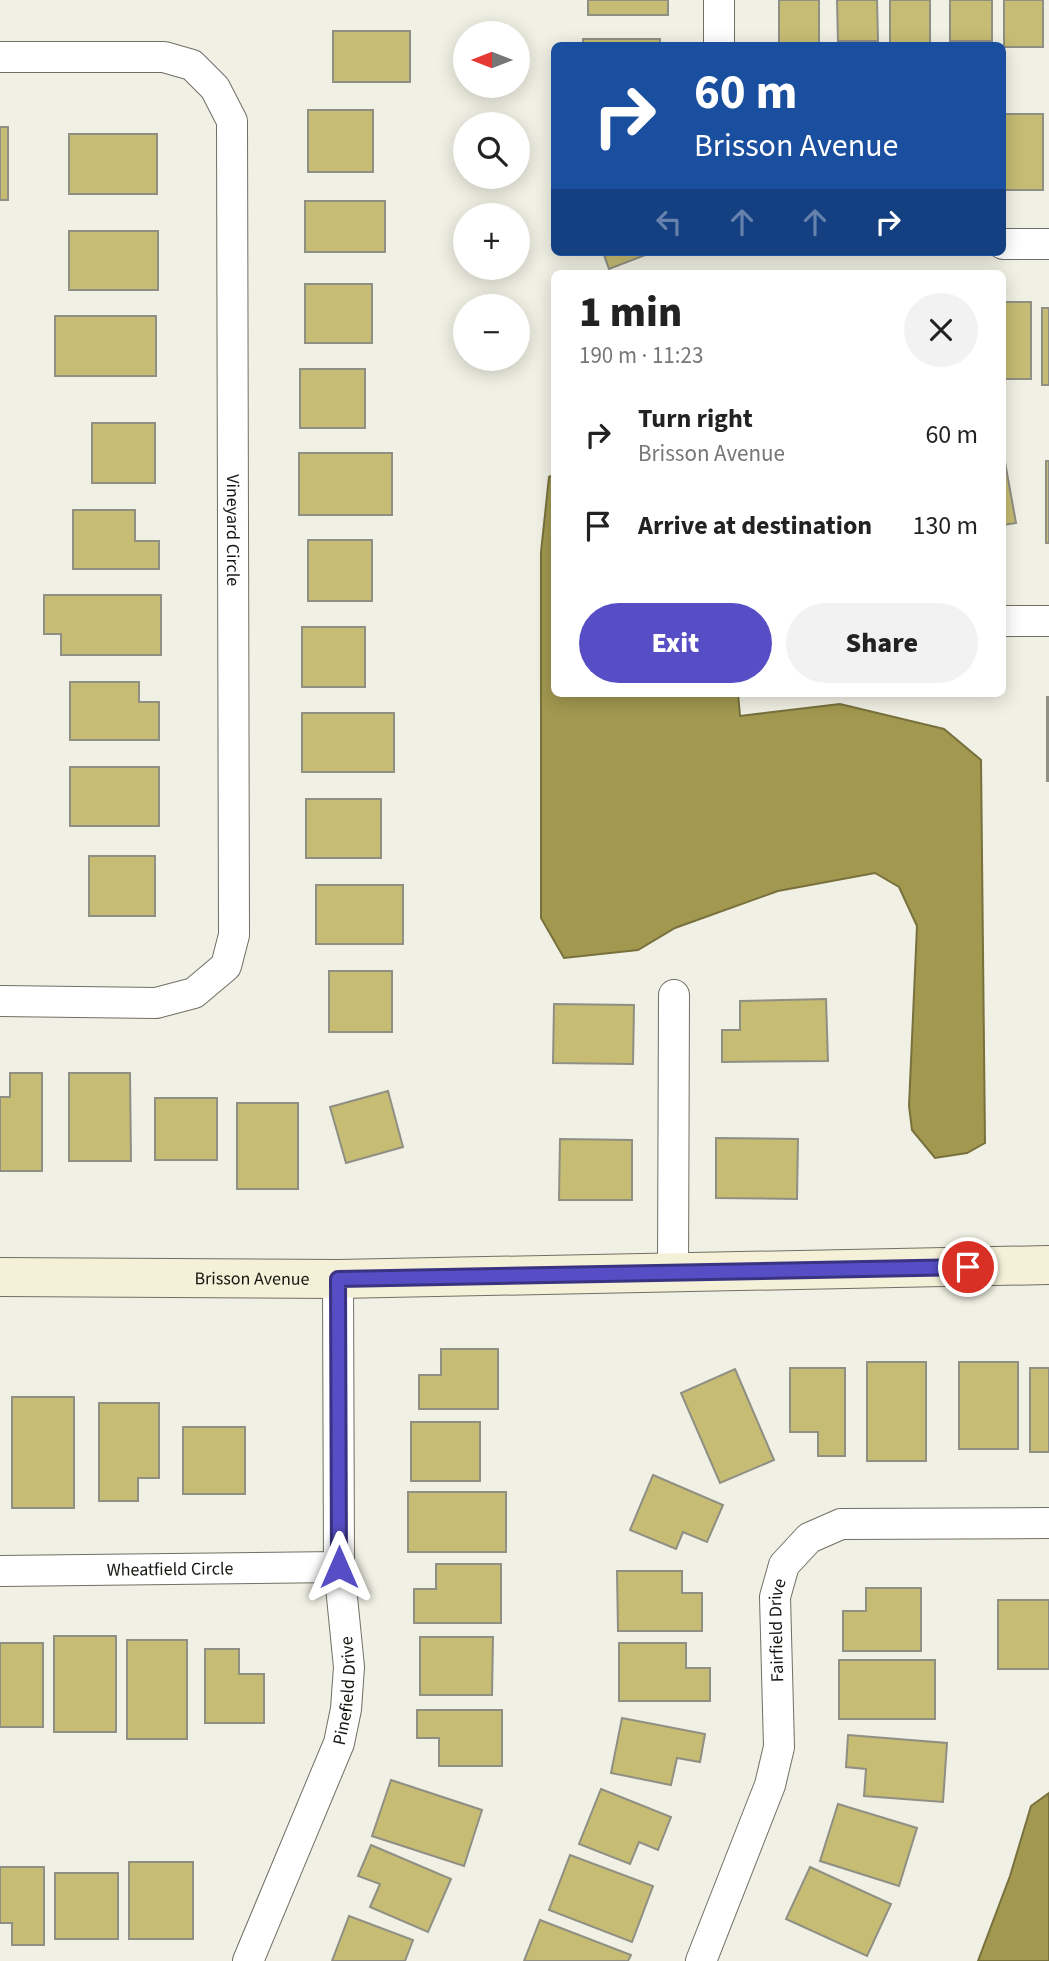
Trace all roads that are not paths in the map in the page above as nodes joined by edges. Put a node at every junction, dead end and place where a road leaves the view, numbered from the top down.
1 (719, 0) edge
2 (719, 42) edge
3 (0, 57) edge
4 (1006, 244) edge
5 (1049, 244) edge
6 (1006, 621) edge
7 (1049, 621) edge
8 (674, 995) dead end
9 (0, 1001) edge
10 (1049, 1265) edge
11 (673, 1273) junction
12 (0, 1277) edge
13 (338, 1279) junction
14 (1049, 1523) edge
15 (339, 1567) junction
16 (0, 1571) edge
17 (248, 1961) edge
18 (701, 1961) edge

1 - 2 street
3 - 9 street, Vineyard Circle
4 - 5 street
6 - 7 street
8 - 11 street
10 - 11 street, Brisson Avenue
11 - 13 street, Brisson Avenue
12 - 13 street, Brisson Avenue
13 - 15 street, Pinefield Drive
14 - 18 street, Fairfield Drive
15 - 16 street, Wheatfield Circle
15 - 17 street, Pinefield Drive

